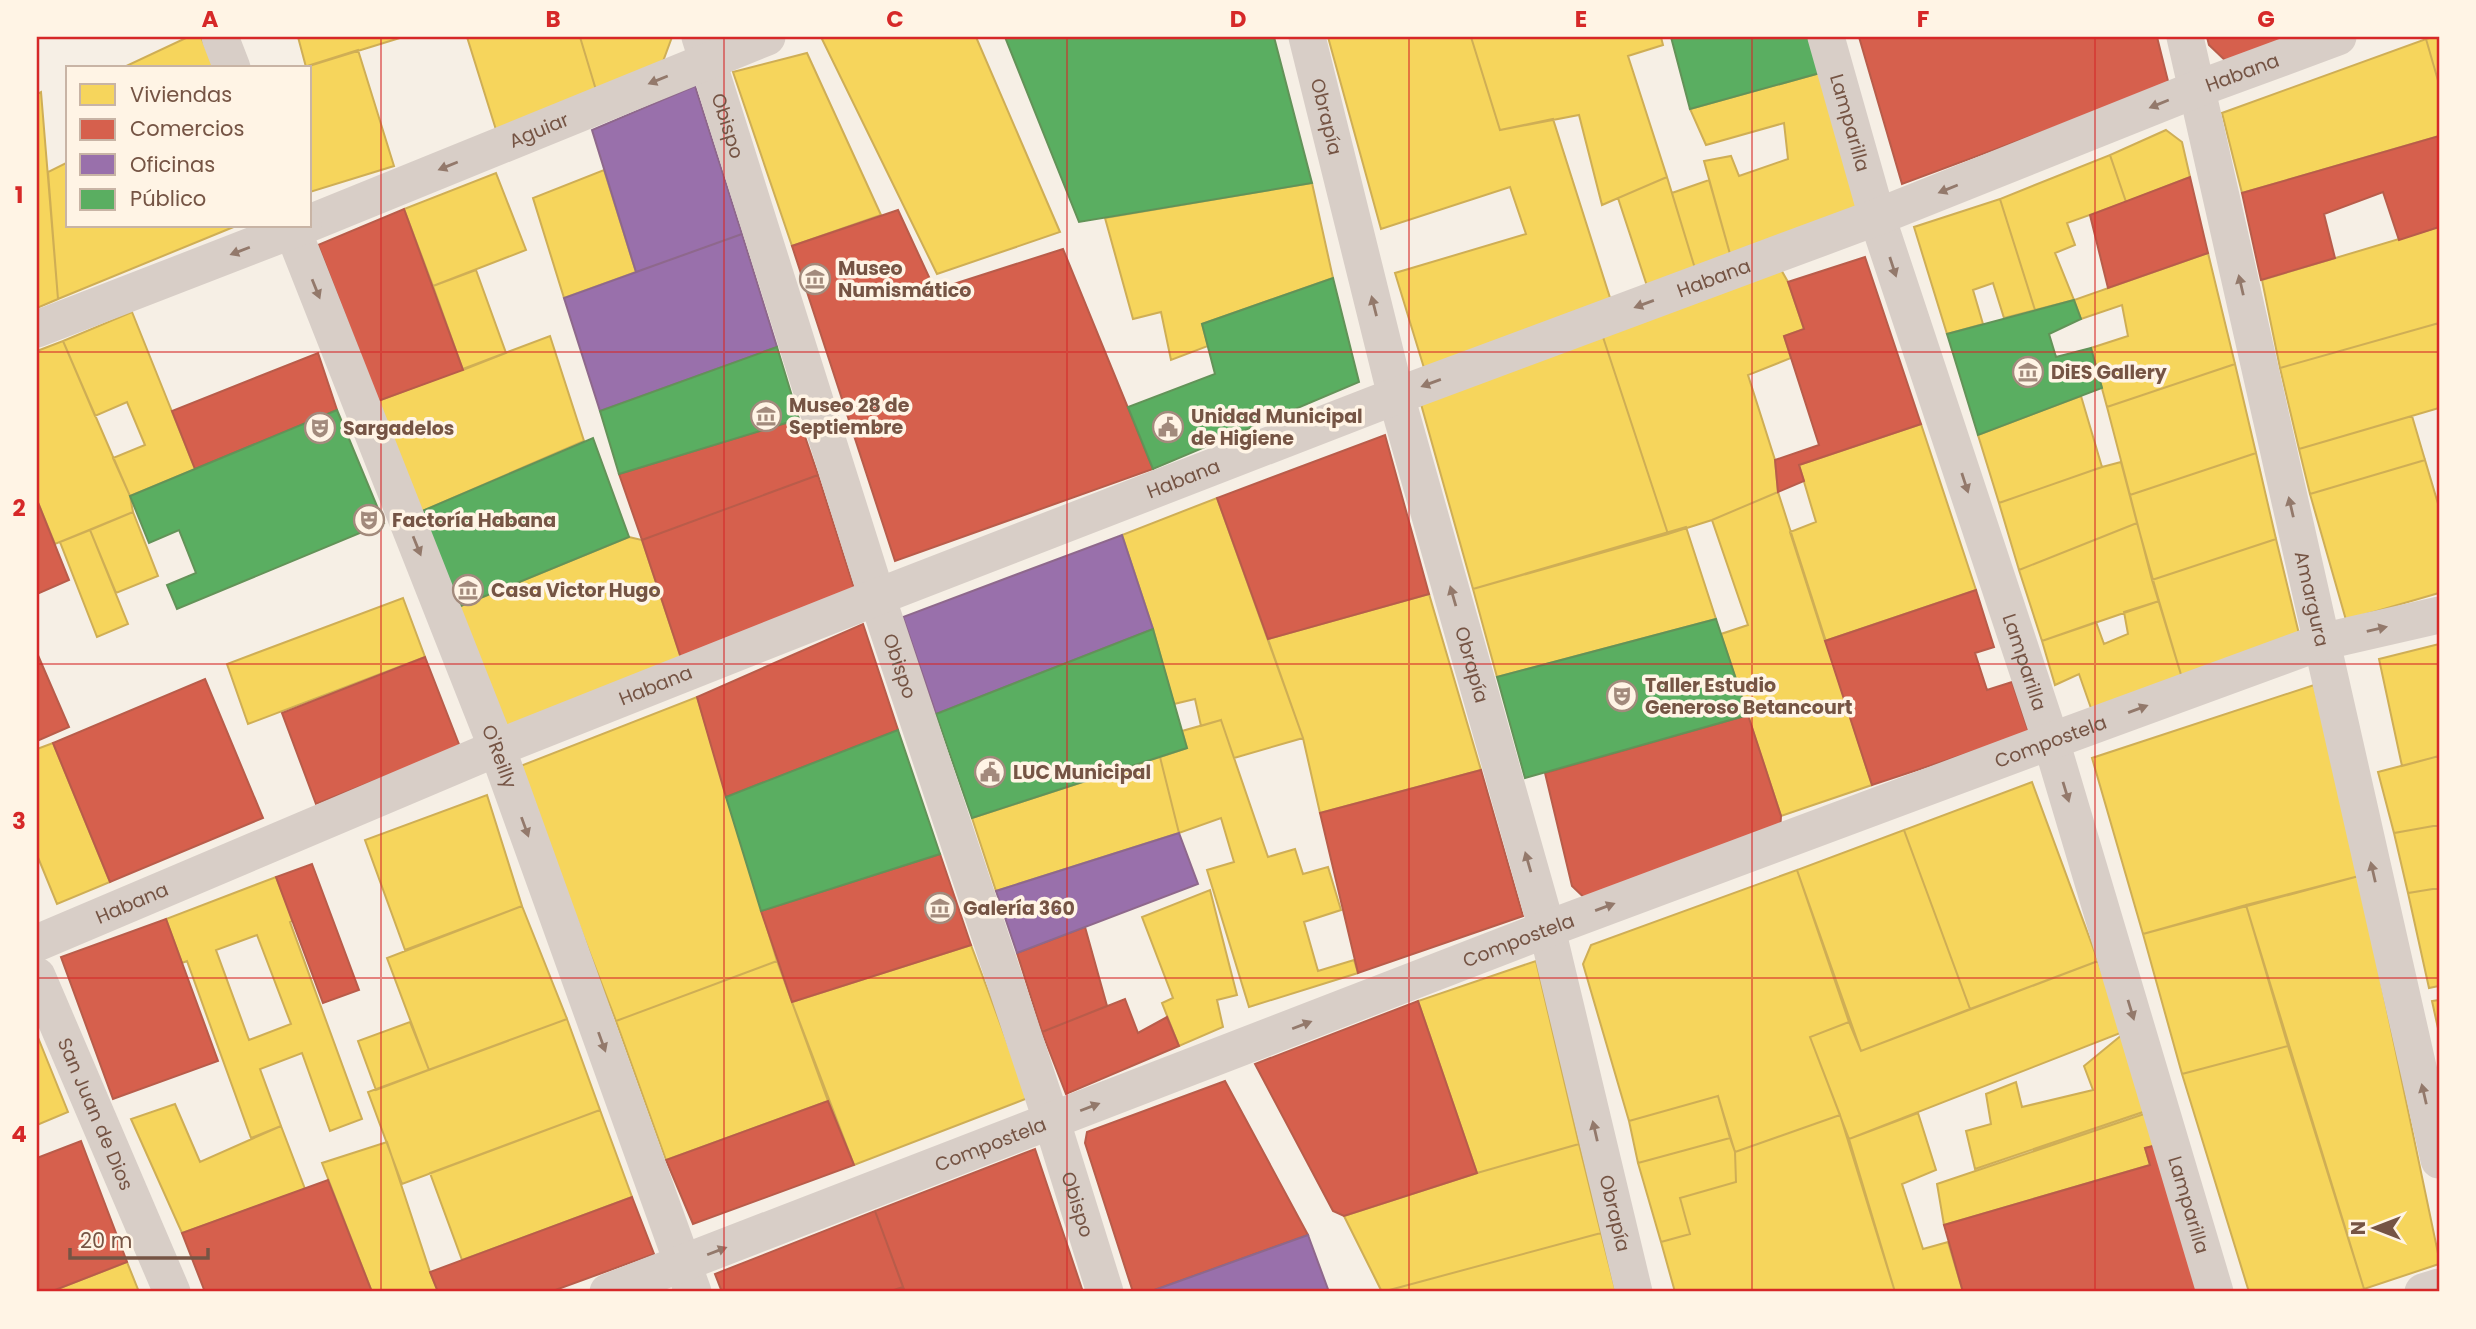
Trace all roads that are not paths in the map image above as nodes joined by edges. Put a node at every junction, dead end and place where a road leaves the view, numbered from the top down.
1 (220, 37) edge
2 (767, 37) edge
3 (1307, 37) edge
4 (1826, 37) edge
5 (2185, 37) edge
6 (2338, 37) edge
7 (704, 48) edge
8 (231, 66) edge
9 (2197, 89) junction
10 (1877, 218) junction
11 (312, 220) edge
12 (294, 228) edge
13 (300, 228) edge
14 (37, 329) edge
15 (1396, 396) junction
16 (877, 597) junction
17 (2439, 615) edge
18 (2321, 642) junction
19 (2051, 741) junction
20 (497, 748) junction
21 (1547, 929) junction
22 (37, 943) edge
23 (37, 976) edge
24 (1052, 1122) junction
25 (2439, 1160) edge
26 (687, 1278) edge
27 (2439, 1287) edge
28 (172, 1292) edge
29 (608, 1292) edge
30 (1105, 1292) edge
31 (1634, 1292) edge
32 (2215, 1292) edge
33 (2423, 1292) edge

1 - 8 street
2 - 7 street, Aguiar
15 -> 3 street, Obrapía
4 - 10 street, Lamparilla
5 - 9 street, Amargura
6 - 9 street, Habana
7 -> 11 street, Aguiar
7 - 16 street, Obispo
9 -> 10 street, Habana
18 -> 9 street, Amargura
10 -> 15 street, Habana
10 -> 19 street, Lamparilla
12 -> 14 street, Aguiar
13 -> 20 street, O'Reilly
15 - 16 street, Habana
21 -> 15 street, Obrapía
16 - 20 street, Habana
16 - 24 street, Obispo
18 -> 17 street, Compostela
19 -> 18 street, Compostela
25 -> 18 street, Amargura
21 -> 19 street, Compostela
19 -> 32 street, Lamparilla
20 - 22 street, Habana
20 -> 26 street, O'Reilly
24 -> 21 street, Compostela
31 -> 21 street, Obrapía
23 - 28 street, San Juan de Dios
26 -> 24 street, Compostela
24 - 30 street, Obispo
26 - 29 street, Compostela
27 - 33 street

